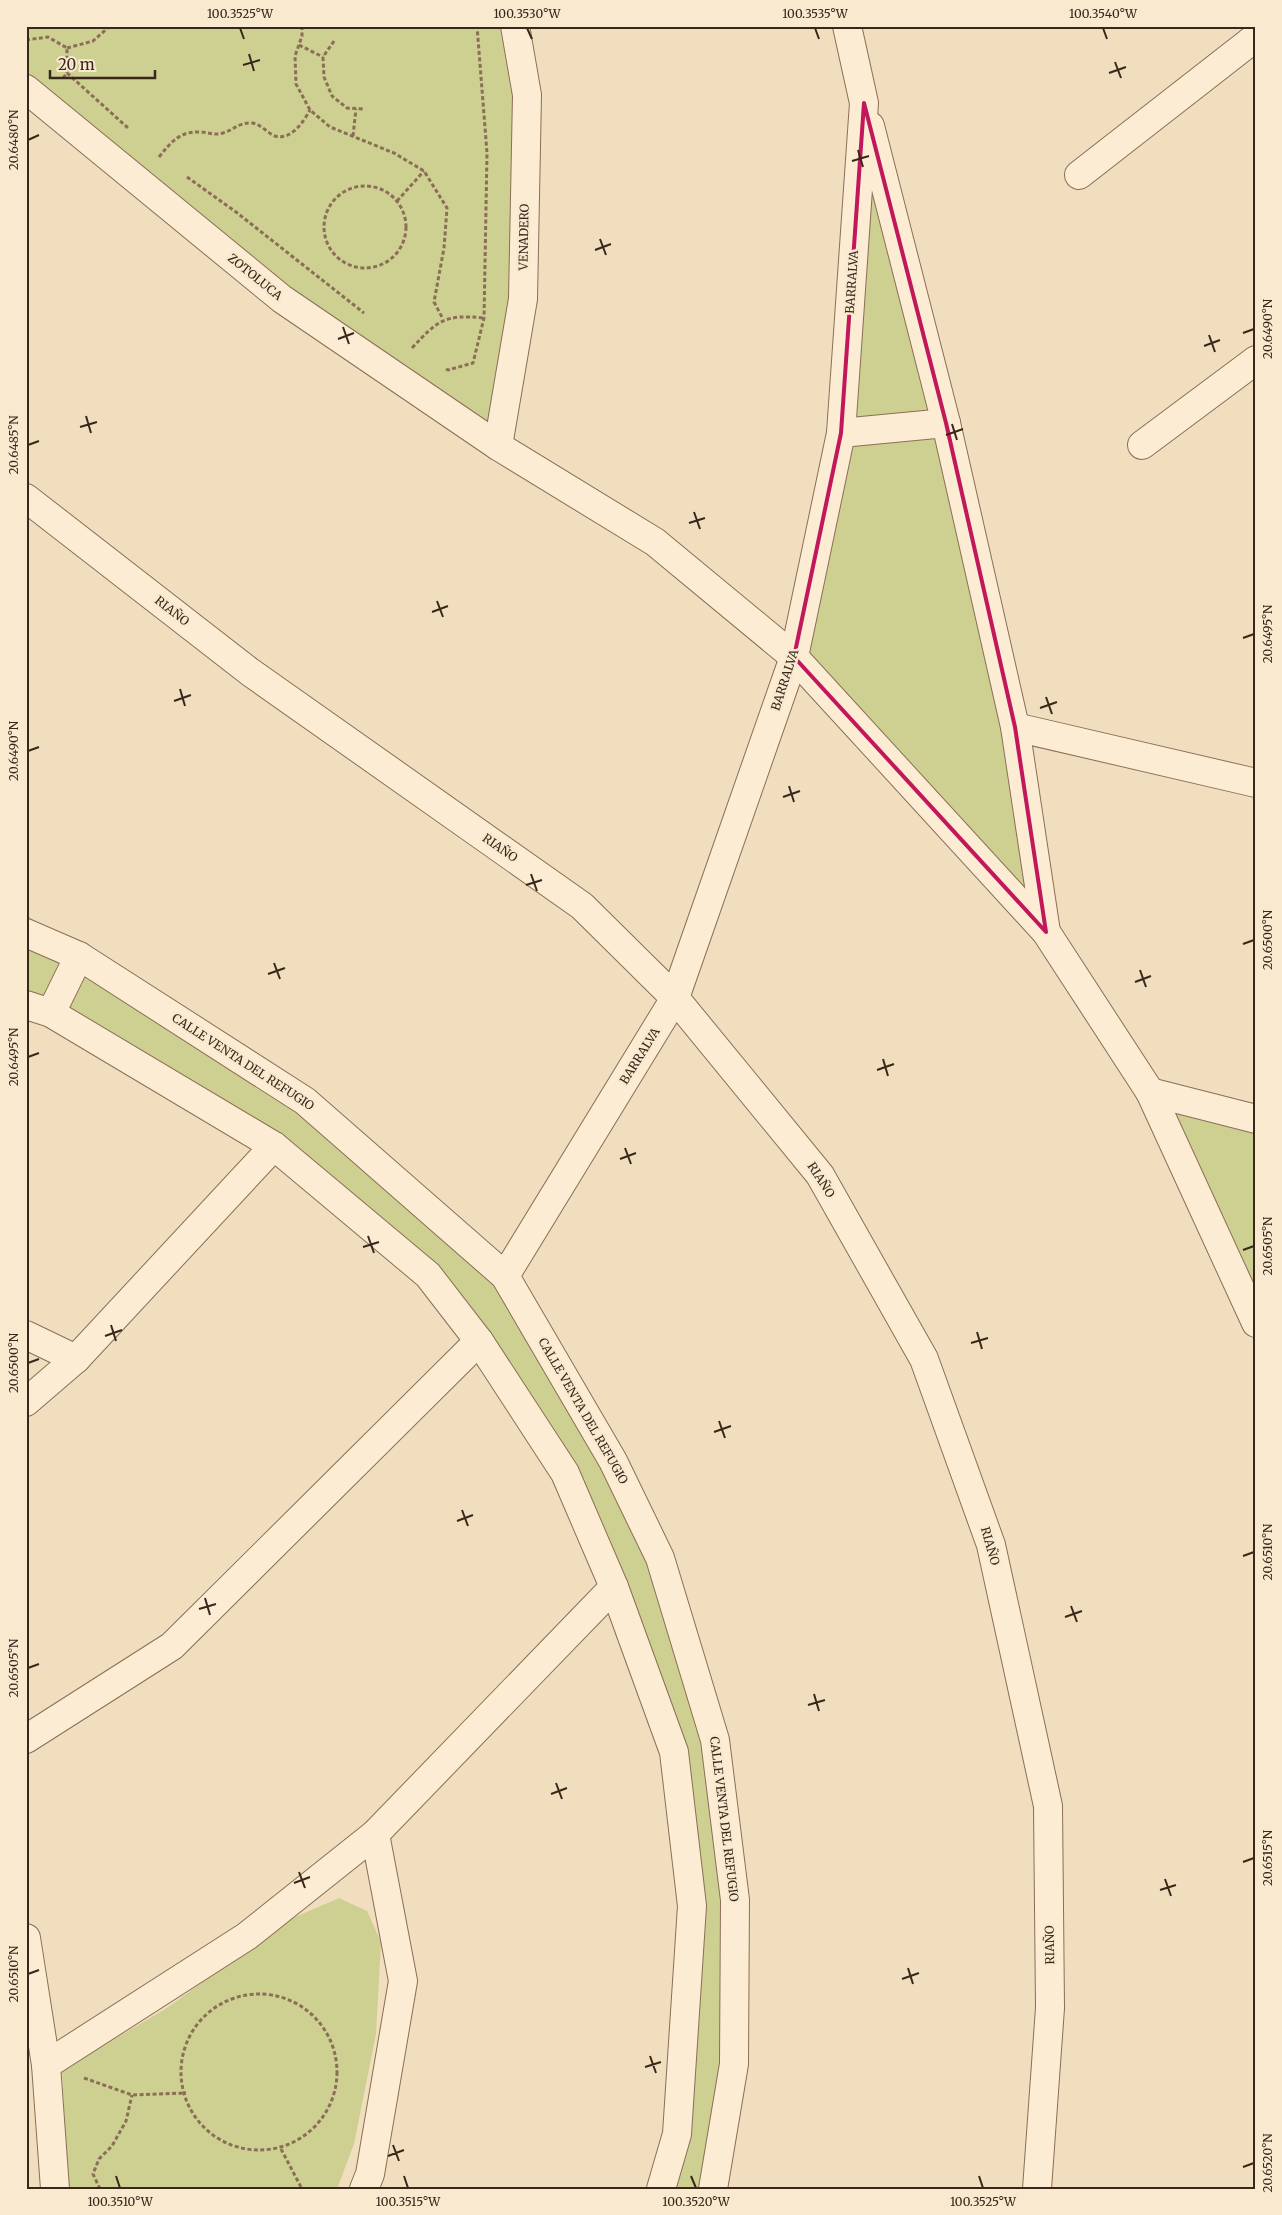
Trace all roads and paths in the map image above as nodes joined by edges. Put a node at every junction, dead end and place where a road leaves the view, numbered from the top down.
1 (110, 26) edge
2 (302, 26) edge
3 (476, 26) edge
4 (514, 26) edge
5 (847, 26) edge
6 (1256, 36) edge
7 (26, 40) edge
8 (334, 41) dead end
9 (299, 45) junction
10 (67, 48) junction
11 (323, 57) junction
12 (68, 73) junction
13 (32, 94) edge
14 (864, 103) junction
15 (356, 108) junction
16 (364, 109) dead end
17 (310, 110) junction
18 (131, 131) dead end
19 (353, 136) junction
20 (152, 150) dead end
21 (159, 157) junction
22 (167, 162) dead end
23 (424, 171) junction
24 (182, 173) dead end
25 (1078, 175) dead end
26 (397, 201) junction
27 (367, 316) dead end
28 (484, 318) junction
29 (443, 319) junction
30 (405, 343) dead end
31 (412, 348) junction
32 (419, 352) dead end
33 (1256, 360) edge
34 (441, 366) dead end
35 (946, 423) junction
36 (842, 433) junction
37 (1142, 445) dead end
38 (498, 446) junction
39 (26, 498) edge
40 (794, 657) junction
41 (1015, 727) junction
42 (1256, 783) edge
43 (26, 914) edge
44 (1046, 932) junction
45 (26, 933) edge
46 (79, 956) junction
47 (675, 998) junction
48 (39, 1009) edge
49 (1150, 1092) junction
50 (1256, 1119) edge
51 (274, 1146) junction
52 (505, 1276) junction
53 (1256, 1323) edge
54 (26, 1335) edge
55 (479, 1341) junction
56 (76, 1359) junction
57 (26, 1402) edge
58 (614, 1586) junction
59 (26, 1739) edge
60 (375, 1834) junction
61 (26, 1938) edge
62 (46, 2064) junction
63 (83, 2078) dead end
64 (186, 2093) junction
65 (132, 2096) junction
66 (281, 2149) junction
67 (299, 2185) junction
68 (55, 2189) edge
69 (100, 2189) edge
70 (294, 2189) edge
71 (302, 2189) edge
72 (364, 2189) edge
73 (661, 2189) edge
74 (713, 2189) edge
75 (1037, 2189) edge

1 - 10 path
2 - 9 path
3 - 28 path
4 - 38 street, VENADERO
5 - 14 street, BARRALVA
6 - 25 street
7 - 10 path
8 - 11 path
9 - 11 path
9 - 17 path
10 - 12 path
11 - 15 path
12 - 13 path
12 - 18 path
13 - 38 street, ZOTOLUCA
14 - 35 street
14 - 36 street, BARRALVA
15 - 16 path
15 - 19 path
17 - 19 path
17 - 21 path
19 - 23 path
20 - 21 path
21 - 22 path
23 - 26 path
23 - 29 path
24 - 27 path
26 - 26 path
28 - 29 path
28 - 34 path
29 - 31 path
30 - 31 path
31 - 32 path
33 - 37 street
35 - 36 street
35 - 41 street
36 - 40 street, BARRALVA
38 - 40 street, ZOTOLUCA
39 - 47 street, RIAÑO
40 - 44 street, ZOTOLUCA
40 - 47 street, BARRALVA
41 - 42 street
41 - 44 street
43 - 46 street
44 - 49 street
45 - 46 street, CALLE VENTA DEL REFUGIO
46 - 48 street
46 - 52 street, CALLE VENTA DEL REFUGIO
47 - 52 street, BARRALVA
47 - 75 street, RIAÑO
48 - 51 street
49 - 50 street
49 - 53 street
51 - 55 street
51 - 56 street
52 - 74 street, CALLE VENTA DEL REFUGIO
54 - 56 street
55 - 58 street
55 - 59 street
56 - 57 street
58 - 60 street
58 - 73 street
60 - 62 street
60 - 72 street
61 - 62 street
62 - 68 street
63 - 65 path
64 - 65 path
64 - 66 path
64 - 66 path
65 - 69 path
66 - 67 path
67 - 70 path
67 - 71 path

